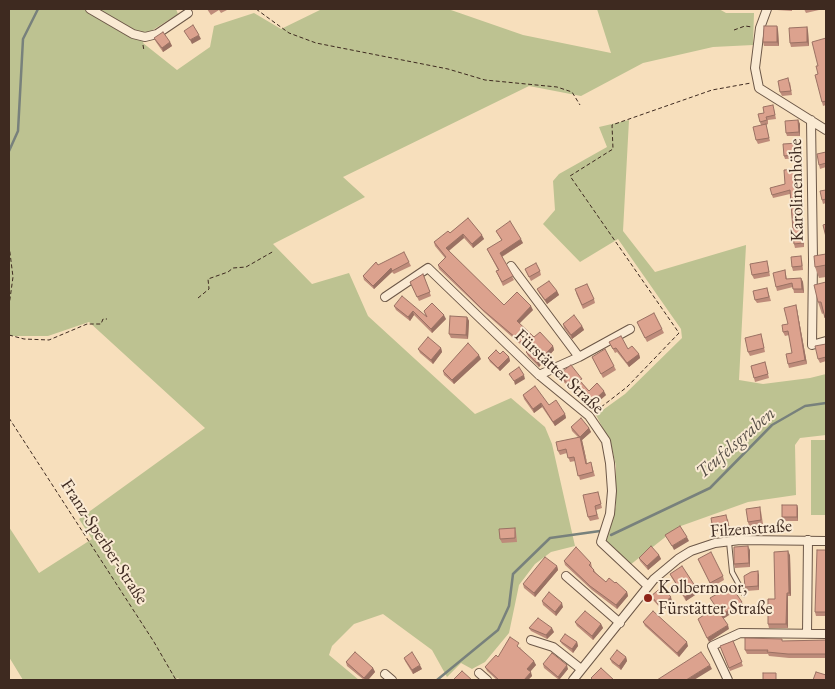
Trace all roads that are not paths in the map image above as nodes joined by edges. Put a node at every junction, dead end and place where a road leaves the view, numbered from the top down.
1 (90, 9) edge
2 (767, 9) edge
3 (188, 13) dead end
4 (811, 120) junction
5 (826, 130) edge
6 (511, 266) dead end
7 (385, 297) dead end
8 (630, 329) dead end
9 (826, 341) edge
10 (579, 357) junction
11 (539, 376) junction
12 (808, 540) junction
13 (826, 541) edge
14 (729, 542) junction
15 (566, 576) dead end
16 (648, 586) junction
17 (744, 594) dead end
18 (620, 623) junction
19 (808, 634) junction
20 (826, 634) edge
21 (531, 640) dead end
22 (581, 669) junction
23 (479, 673) dead end
24 (385, 674) dead end
25 (392, 680) edge
26 (486, 680) edge
27 (573, 680) edge
28 (728, 680) edge

1 - 3 street
2 - 4 street, Karolinenhöhe
4 - 5 street, Karolinenhöhe
4 - 9 street, Karolinenhöhe
6 - 10 street
7 - 11 street, Fürstätter Straße
8 - 10 street
10 - 11 street
11 - 16 street, Fürstätter Straße
12 - 13 street, Filzenstraße
12 - 14 street, Filzenstraße
12 - 19 street
14 - 16 street, Filzenstraße
14 - 17 lane
15 - 18 street
16 - 18 street, Filzenstraße
18 - 22 street, Filzenstraße
19 - 20 street
19 - 28 street
21 - 22 street
22 - 27 street, Filzenstraße
23 - 26 street
24 - 25 street

